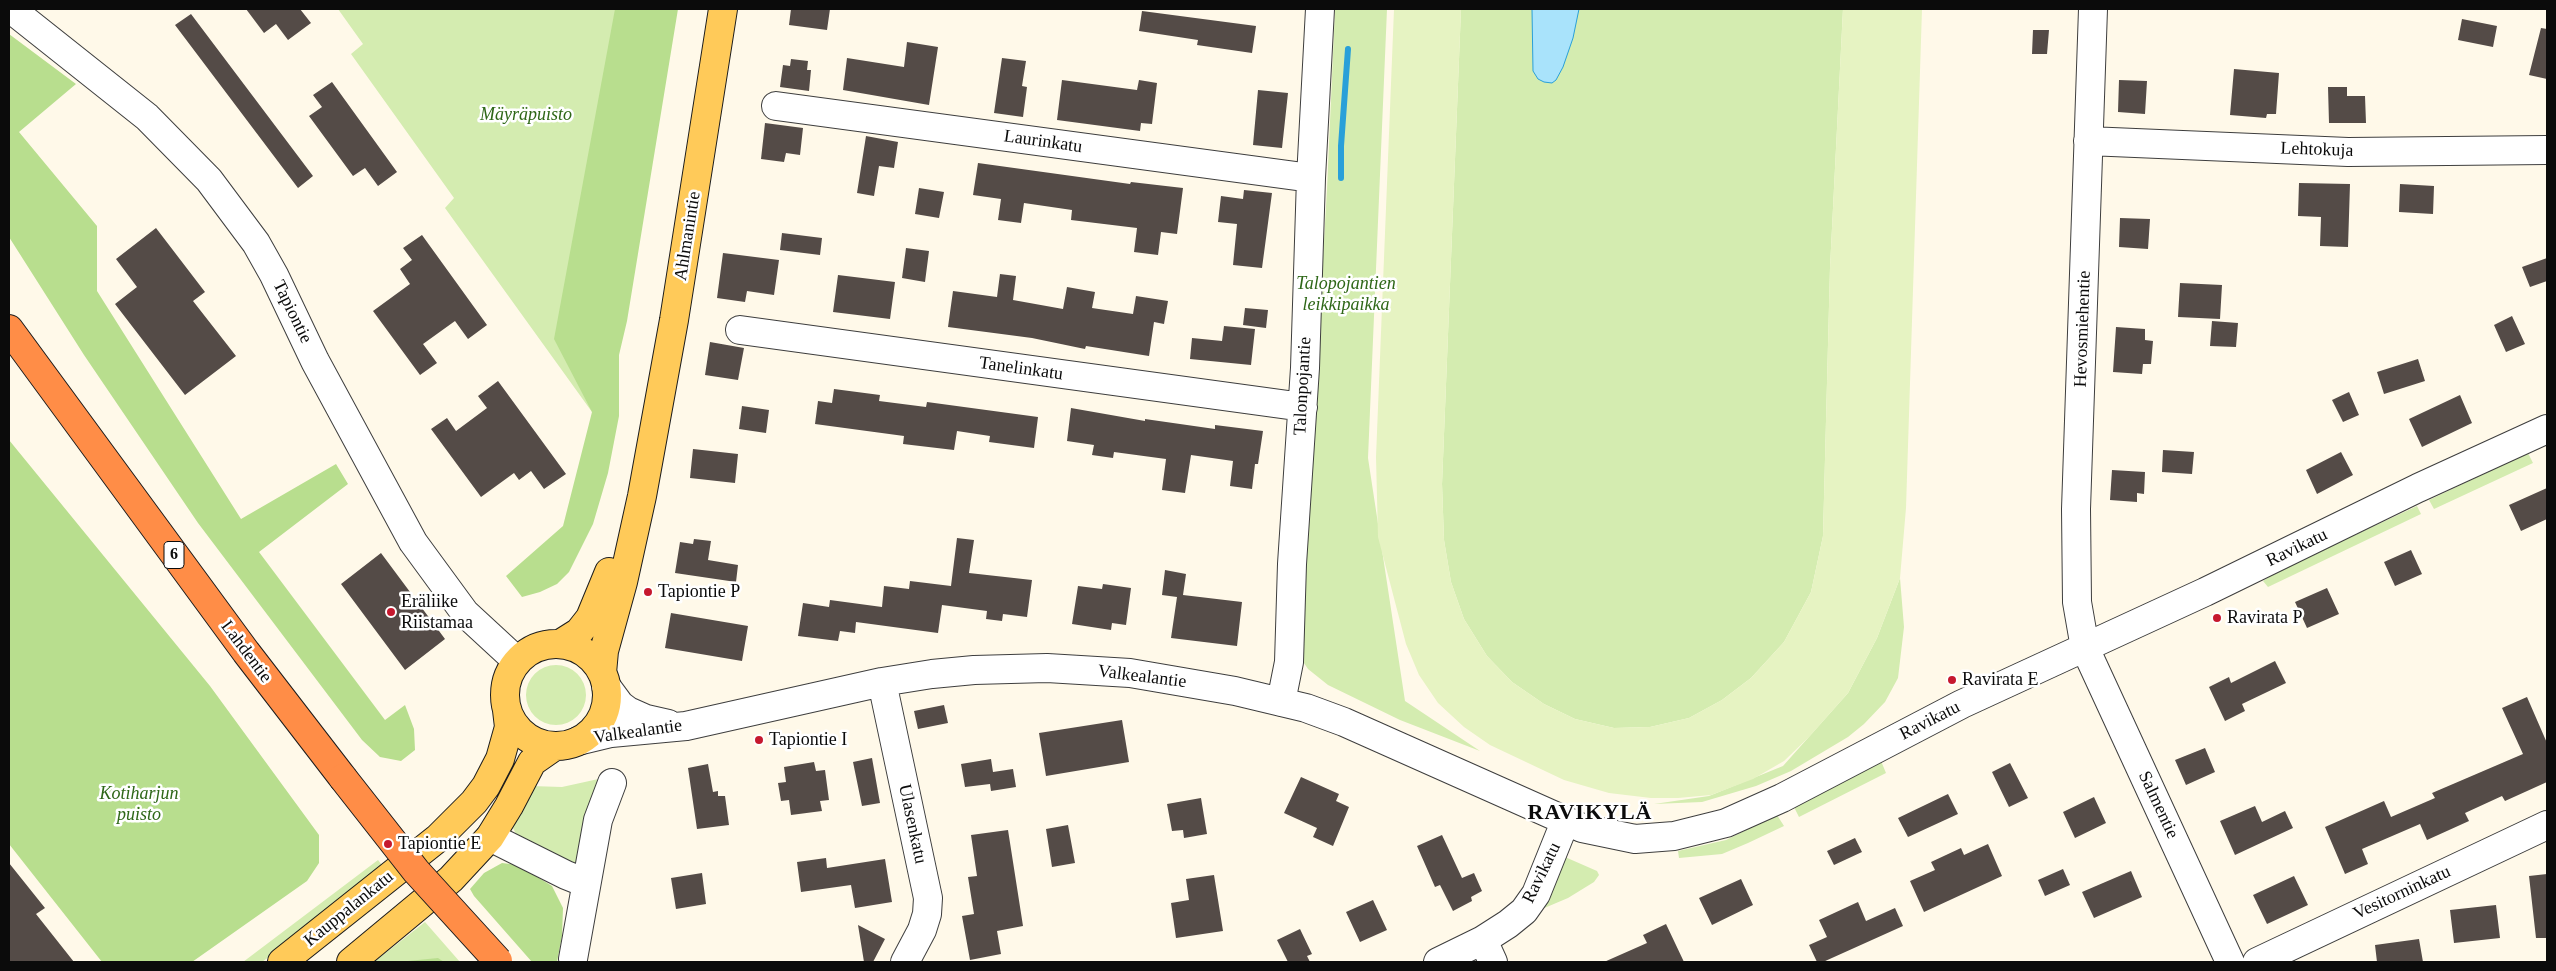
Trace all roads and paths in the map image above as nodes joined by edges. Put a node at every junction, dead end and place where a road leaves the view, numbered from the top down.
1 (11, 9) edge
2 (723, 9) edge
3 (1320, 9) edge
4 (2093, 9) edge
5 (776, 106) dead end
6 (2088, 141) junction
7 (2547, 150) edge
8 (1310, 178) junction
9 (9, 329) edge
10 (740, 330) dead end
11 (1302, 407) junction
12 (2547, 429) edge
13 (648, 462) junction
14 (560, 644) junction
15 (2085, 648) junction
16 (518, 661) junction
17 (604, 679) junction
18 (882, 682) junction
19 (1281, 702) junction
20 (507, 710) junction
21 (699, 723) junction
22 (566, 743) junction
23 (612, 783) dead end
24 (1565, 822) junction
25 (2547, 825) edge
26 (490, 837) junction
27 (586, 882) junction
28 (1488, 951) edge
29 (573, 959) dead end
30 (282, 962) edge
31 (351, 962) edge
32 (499, 962) edge
33 (905, 962) edge
34 (1438, 962) edge
35 (2230, 962) edge
36 (2257, 962) edge

1 - 16 street, Tapiontie
2 - 13 main road, Ahlmanintie
3 - 8 street, Talonpojantie
4 - 6 street, Hevosmiehentie
5 - 8 street, Laurinkatu
6 - 7 street, Lehtokuja
6 - 15 street, Hevosmiehentie
8 - 11 street, Talonpojantie
9 - 32 highway, Lahdentie / 6, bridge
10 - 11 street, Tanelinkatu
11 - 19 street, Talonpojantie
12 - 15 street, Ravikatu
13 - 14 main road, Ahlmanintie
13 - 17 main road, Ahlmanintie
14 - 16 main road
14 - 17 main road
15 - 24 street, Ravikatu
15 - 35 street, Salmentie
16 - 20 main road
17 - 21 street, Valkealantie
17 - 22 main road
18 - 19 street, Valkealantie
18 - 21 street, Valkealantie
18 - 33 street, Ulasenkatu
19 - 24 street, Valkealantie
20 - 22 main road
20 - 30 main road, Kauppalankatu
21 - 22 street, Valkealantie
22 - 26 main road
23 - 27 street
24 - 28 street, Ravikatu
25 - 36 street, Vesitorninkatu
26 - 27 street
26 - 31 main road
27 - 29 street
28 - 34 street, Ravikatu

